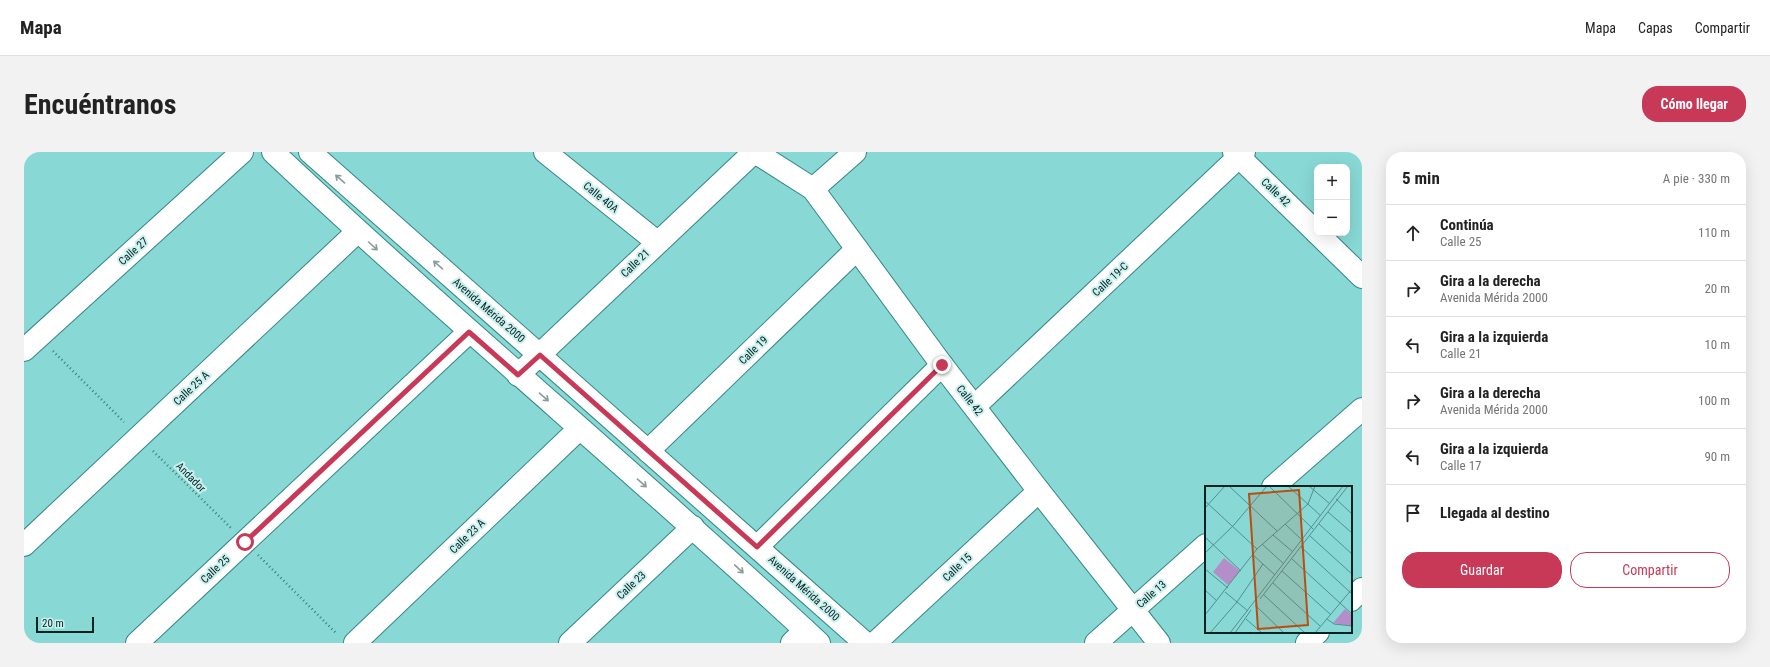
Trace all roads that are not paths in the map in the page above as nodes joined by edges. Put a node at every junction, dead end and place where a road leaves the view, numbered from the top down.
1 (242, 152) edge
2 (273, 152) edge
3 (310, 152) edge
4 (545, 152) edge
5 (755, 152) edge
6 (854, 152) edge
7 (1239, 154) edge
8 (813, 189) junction
9 (1314, 230) edge
10 (357, 232) junction
11 (1320, 236) edge
12 (656, 242) junction
13 (858, 249) junction
14 (1362, 276) edge
15 (469, 332) junction
16 (31, 344) edge
17 (540, 355) junction
18 (942, 365) junction
19 (518, 375) junction
20 (975, 406) junction
21 (1362, 409) edge
22 (579, 429) junction
23 (648, 451) junction
24 (1274, 486) edge
25 (1039, 491) junction
26 (693, 527) junction
27 (24, 545) edge
28 (1205, 546) edge
29 (757, 547) junction
30 (1362, 589) edge
31 (1352, 599) edge
32 (1133, 609) junction
33 (1317, 633) edge
34 (805, 639) edge
35 (348, 640) edge
36 (137, 643) edge
37 (570, 643) edge
38 (866, 643) edge
39 (874, 643) edge
40 (1096, 643) edge
41 (1159, 643) edge
42 (1307, 643) edge

1 - 16 street, Calle 27
2 - 10 street
17 -> 3 street, Avenida Mérida 2000
4 - 12 street, Calle 40A
5 - 8 street, Calle 42
5 - 12 street, Calle 21
6 - 8 street
7 - 9 street, Calle 42
7 - 20 street, Calle 19-C
8 - 13 street, Calle 42
10 -> 15 street
10 - 27 street, Calle 25 A
11 - 14 street, Calle 42
12 - 17 street, Calle 21
13 - 18 street, Calle 42
13 - 23 street, Calle 19
15 - 19 street
15 - 36 street, Calle 25
17 - 19 street, Calle 21
17 - 23 street, Avenida Mérida 2000
18 - 20 street, Calle 42
18 - 29 street
19 -> 22 street
20 - 25 street, Calle 42
21 - 24 street
22 -> 26 street
22 - 35 street, Calle 23 A
23 - 29 street, Avenida Mérida 2000
25 - 32 street, Calle 42
25 - 39 street, Calle 15
26 -> 34 street
26 - 37 street, Calle 23
28 - 32 street, Calle 13
29 - 38 street, Avenida Mérida 2000
30 - 31 street
32 - 40 street, Calle 13
32 - 41 street, Calle 42
33 - 42 street

